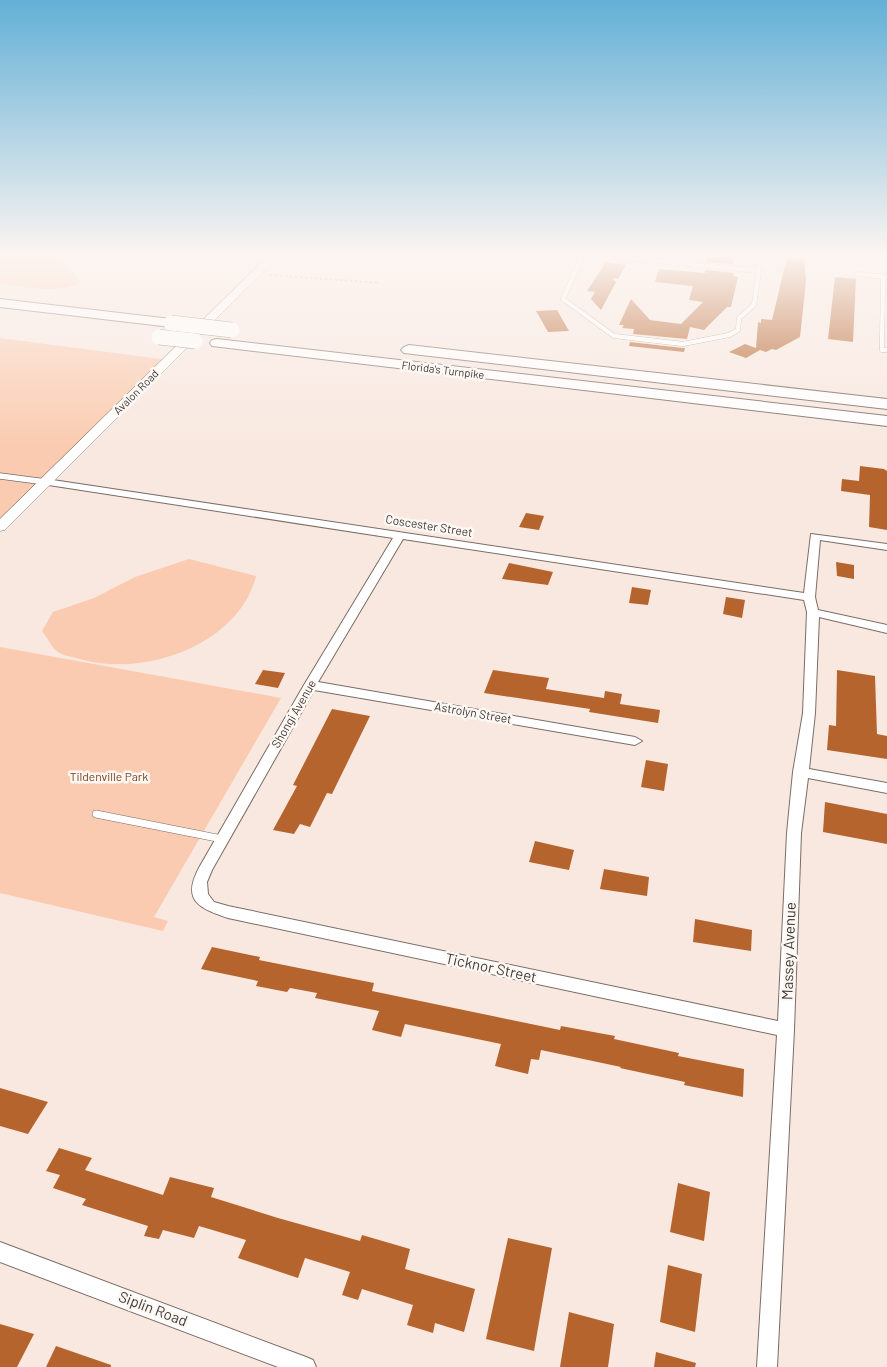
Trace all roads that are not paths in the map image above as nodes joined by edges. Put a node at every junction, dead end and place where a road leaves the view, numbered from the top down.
1 (152, 321) edge
2 (210, 321) edge
3 (593, 321) edge
4 (739, 321) edge
5 (884, 321) edge
6 (154, 336) dead end
7 (884, 350) edge
8 (887, 404) edge
9 (887, 421) edge
10 (0, 476) edge
11 (46, 482) junction
12 (0, 527) edge
13 (400, 535) junction
14 (887, 547) edge
15 (808, 597) junction
16 (812, 612) junction
17 (887, 629) edge
18 (310, 685) junction
19 (635, 741) dead end
20 (800, 772) junction
21 (887, 788) edge
22 (96, 814) dead end
23 (222, 840) junction
24 (200, 896) joint
25 (786, 1030) junction
26 (0, 1252) edge
27 (306, 1367) edge
28 (767, 1367) edge

1 - 8 highway, Florida's Turnpike, bridge
2 - 11 main road, Avalon Road
3 - 4 lane
5 - 7 lane
6 - 9 highway, Florida's Turnpike, bridge
10 - 11 lane
11 - 12 main road, Avalon Road
11 - 13 street, Coscester Street
13 - 15 street, Coscester Street
13 - 18 street, Shongi Avenue
14 - 15 street, Massey Avenue
15 - 16 street, Massey Avenue
16 - 17 street
16 - 20 street, Massey Avenue
18 - 19 street, Astrolyn Street
18 - 23 street, Shongi Avenue
20 - 21 street
20 - 25 street, Massey Avenue
22 - 23 lane
23 - 24 street, Shongi Avenue
24 - 25 street, Ticknor Street
25 - 28 street, Massey Avenue
26 - 27 street, Siplin Road

